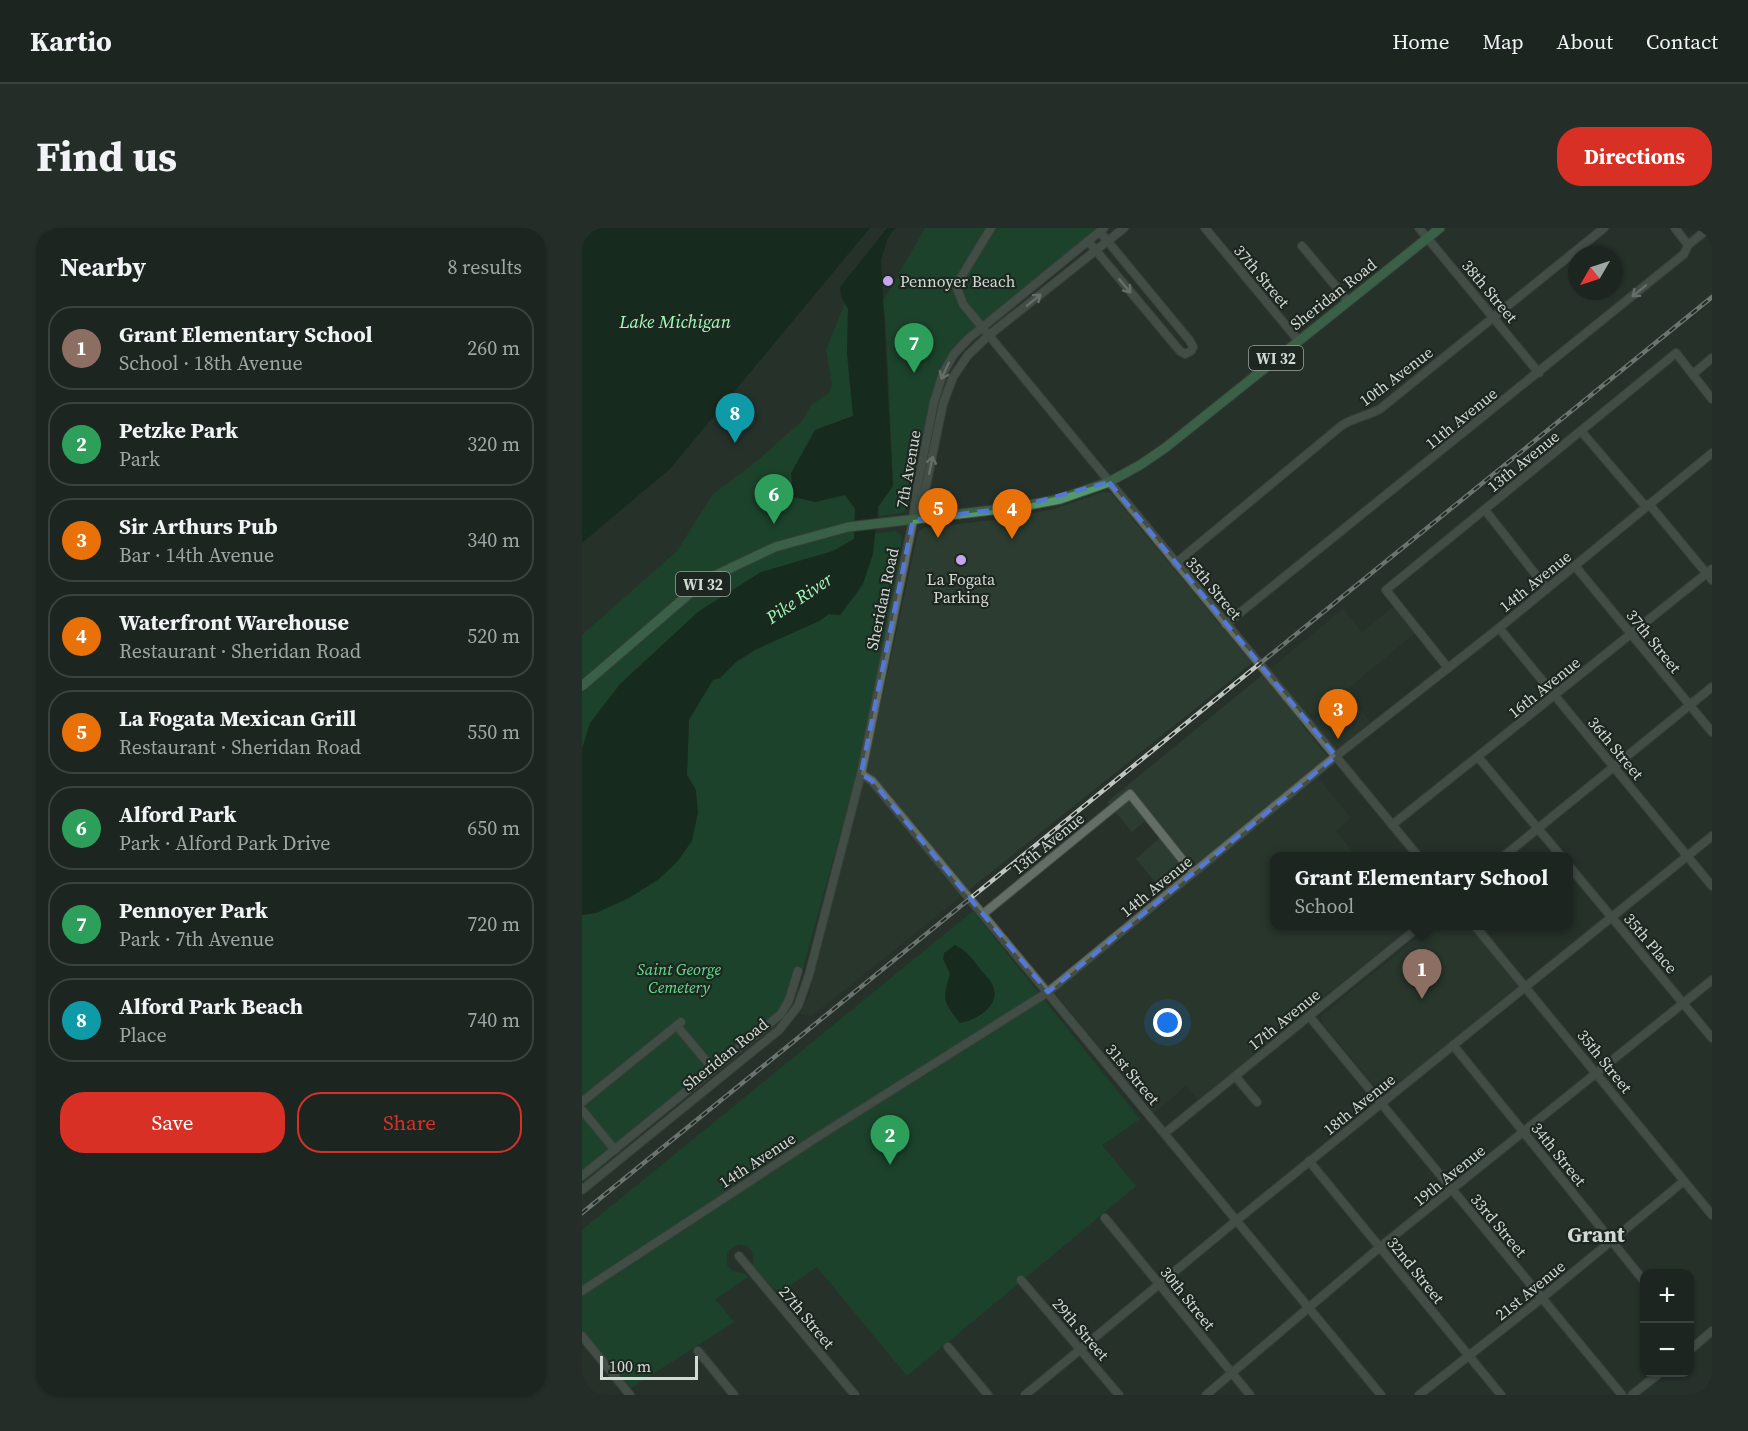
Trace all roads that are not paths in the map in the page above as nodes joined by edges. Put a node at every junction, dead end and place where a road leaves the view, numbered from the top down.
1 (991, 228) edge
2 (1124, 228) edge
3 (1205, 228) edge
4 (1419, 228) edge
5 (1440, 228) edge
6 (1604, 228) edge
7 (1675, 228) edge
8 (1709, 228) edge
9 (1102, 230) edge
10 (1427, 238) junction
11 (1088, 241) junction
12 (1108, 241) junction
13 (1688, 244) junction
14 (1302, 246) dead end
15 (1096, 251) junction
16 (1348, 301) junction
17 (1494, 317) junction
18 (982, 327) junction
19 (988, 336) junction
20 (1298, 340) junction
21 (1712, 358) edge
22 (1539, 373) junction
23 (1693, 374) junction
24 (1712, 399) edge
25 (1581, 431) junction
26 (1712, 453) edge
27 (1109, 482) junction
28 (1648, 506) junction
29 (1485, 510) junction
30 (913, 520) junction
31 (1176, 563) junction
32 (1575, 566) junction
33 (1710, 574) edge
34 (1547, 589) junction
35 (1226, 624) junction
36 (1499, 628) junction
37 (1631, 634) junction
38 (1448, 668) junction
39 (582, 686) edge
40 (1712, 687) edge
41 (1554, 695) junction
42 (1690, 705) junction
43 (1712, 732) edge
44 (1336, 756) junction
45 (1478, 757) junction
46 (1614, 767) junction
47 (861, 774) junction
48 (1392, 825) junction
49 (1538, 829) junction
50 (1712, 836) edge
51 (1415, 852) edge
52 (1509, 852) edge
53 (1558, 852) edge
54 (1687, 856) junction
55 (1573, 871) edge
56 (1193, 873) junction
57 (1712, 886) edge
58 (983, 914) junction
59 (1611, 917) junction
60 (1415, 930) edge
61 (1478, 930) edge
62 (798, 971) dead end
63 (1712, 980) edge
64 (1526, 986) junction
65 (1048, 992) junction
66 (1683, 1004) junction
67 (1309, 1016) junction
68 (1712, 1038) edge
69 (1454, 1045) junction
70 (713, 1069) junction
71 (1597, 1073) junction
72 (1235, 1076) junction
73 (582, 1102) edge
74 (1257, 1102) dead end
75 (1381, 1103) junction
76 (582, 1110) edge
77 (1524, 1132) junction
78 (1165, 1133) junction
79 (615, 1150) junction
80 (1310, 1161) junction
81 (582, 1176) edge
82 (1684, 1181) junction
83 (582, 1190) edge
84 (1453, 1190) junction
85 (1712, 1215) edge
86 (1104, 1218) dead end
87 (1237, 1220) junction
88 (1611, 1240) junction
89 (1380, 1247) junction
90 (739, 1256) dead end
91 (1640, 1276) edge
92 (1021, 1280) dead end
93 (1160, 1285) junction
94 (582, 1291) edge
95 (1542, 1298) junction
96 (1310, 1307) junction
97 (1712, 1331) edge
98 (582, 1336) edge
99 (1694, 1346) edge
100 (948, 1347) dead end
101 (1082, 1349) junction
102 (698, 1351) dead end
103 (1469, 1355) junction
104 (1232, 1373) junction
105 (1655, 1377) edge
106 (630, 1395) edge
107 (735, 1395) edge
108 (855, 1395) edge
109 (988, 1395) edge
110 (1025, 1395) edge
111 (1119, 1395) edge
112 (1206, 1395) edge
113 (1250, 1395) edge
114 (1381, 1395) edge
115 (1419, 1395) edge
116 (1501, 1395) edge
117 (1622, 1395) edge
118 (1632, 1395) edge

1 - 18 street, 35th Street
2 - 12 street, 7th Avenue
3 - 20 street, 37th Street
4 - 10 street, 38th Street
5 - 10 main road, Sheridan Road / WI 32
6 - 17 street, 10th Avenue
7 - 13 street
8 - 13 street
9 - 11 street, 7th Avenue
9 - 12 street
10 - 16 main road, Sheridan Road / WI 32
10 - 17 street, 38th Street
11 - 15 street
11 - 18 street, 7th Avenue
12 - 15 street, 7th Avenue
15 -> 12 street
13 -> 22 street, 11th Avenue
14 - 16 street
19 -> 15 street, 7th Avenue
16 - 20 main road, Sheridan Road / WI 32
17 - 22 street, 38th Street
17 - 31 street, 10th Avenue
18 - 19 street, 35th Street
18 -> 30 street, 7th Avenue
19 - 27 street, 35th Street
30 -> 19 street, 7th Avenue
20 - 27 main road, Sheridan Road / WI 32
21 - 23 street
22 - 35 street, 11th Avenue
23 - 24 street
23 - 25 street, 13th Avenue
25 - 28 street
25 - 29 street, 13th Avenue
26 - 28 street, 14th Avenue
27 - 30 main road, Sheridan Road / WI 32
27 - 31 street, 35th Street
28 - 32 street, 14th Avenue
28 - 33 street
29 - 34 street
29 - 38 street, 13th Avenue
30 - 39 main road, WI 32
30 - 47 street, Sheridan Road
31 - 35 street, 35th Street
32 - 34 street, 14th Avenue
32 - 37 street, 37th Street
33 - 37 street, 16th Avenue
34 - 36 street, 14th Avenue
35 - 44 street, 35th Street
36 - 38 street, 14th Avenue
36 - 41 street, 36th Street
37 - 41 street, 16th Avenue
37 - 42 street, 37th Street
38 - 44 street, 14th Avenue
40 - 42 street
41 - 45 street, 16th Avenue
41 - 46 street, 36th Street
42 - 43 street, 37th Street
42 - 46 street
44 - 48 street, 35th Street
44 - 56 street, 14th Avenue
45 - 48 street, 16th Avenue
45 - 49 street
46 - 49 street
46 - 54 street, 36th Street
47 - 58 street, 31st Street
47 - 83 street, Sheridan Road
48 - 51 street, 35th Street
49 - 52 street
49 - 53 street
50 - 54 street, 18th Avenue
54 - 57 street, 36th Street
54 - 59 street, 18th Avenue
55 - 59 street, 35th Place
56 - 58 street, 13th Avenue
56 - 65 street, 14th Avenue
58 - 65 street, 31st Street
59 - 64 street, 18th Avenue
59 - 66 street, 35th Place
60 - 67 street, 17th Avenue
61 - 64 street, 35th Street
62 - 70 street
63 - 66 street, 19th Avenue
64 - 69 street, 18th Avenue
64 - 71 street, 35th Street
65 - 78 street, 31st Street
65 - 94 street, 14th Avenue
66 - 68 street, 35th Place
66 - 71 street, 19th Avenue
67 - 72 street, 17th Avenue
67 - 75 street, 33rd Street
69 - 75 street, 18th Avenue
69 - 77 street, 34th Street
70 - 73 street
70 - 79 street
71 - 77 street, 19th Avenue
71 - 82 street, 35th Street
72 - 74 street
72 - 78 street, 17th Avenue
75 - 80 street, 18th Avenue
75 - 84 street, 33rd Street
76 - 79 street
77 - 84 street, 19th Avenue
77 - 88 street, 34th Street
78 - 87 street, 31st Street
79 - 81 street
80 - 87 street, 18th Avenue
80 - 89 street, 32nd Street
82 - 85 street, 35th Street
82 - 88 street, 21st Avenue
84 - 89 street, 19th Avenue
84 - 95 street, 33rd Street
86 - 93 street, 30th Street
87 - 93 street, 18th Avenue
87 - 96 street, 31st Street
88 - 91 street, 34th Street
88 - 95 street, 21st Avenue
89 - 96 street, 19th Avenue
89 - 103 street, 32nd Street
90 - 108 street, 27th Street
92 - 101 street, 29th Street
93 - 101 street, 18th Avenue
93 - 104 street, 30th Street
95 - 103 street, 21st Avenue
95 - 117 street, 33rd Street
96 - 104 street, 19th Avenue
96 - 114 street, 31st Street
97 - 99 street
98 - 106 street
100 - 109 street
101 - 110 street, 18th Avenue
101 - 111 street, 29th Street
102 - 107 street
103 - 115 street, 21st Avenue
103 - 116 street, 32nd Street
104 - 112 street, 19th Avenue
104 - 113 street, 30th Street
105 - 118 street

